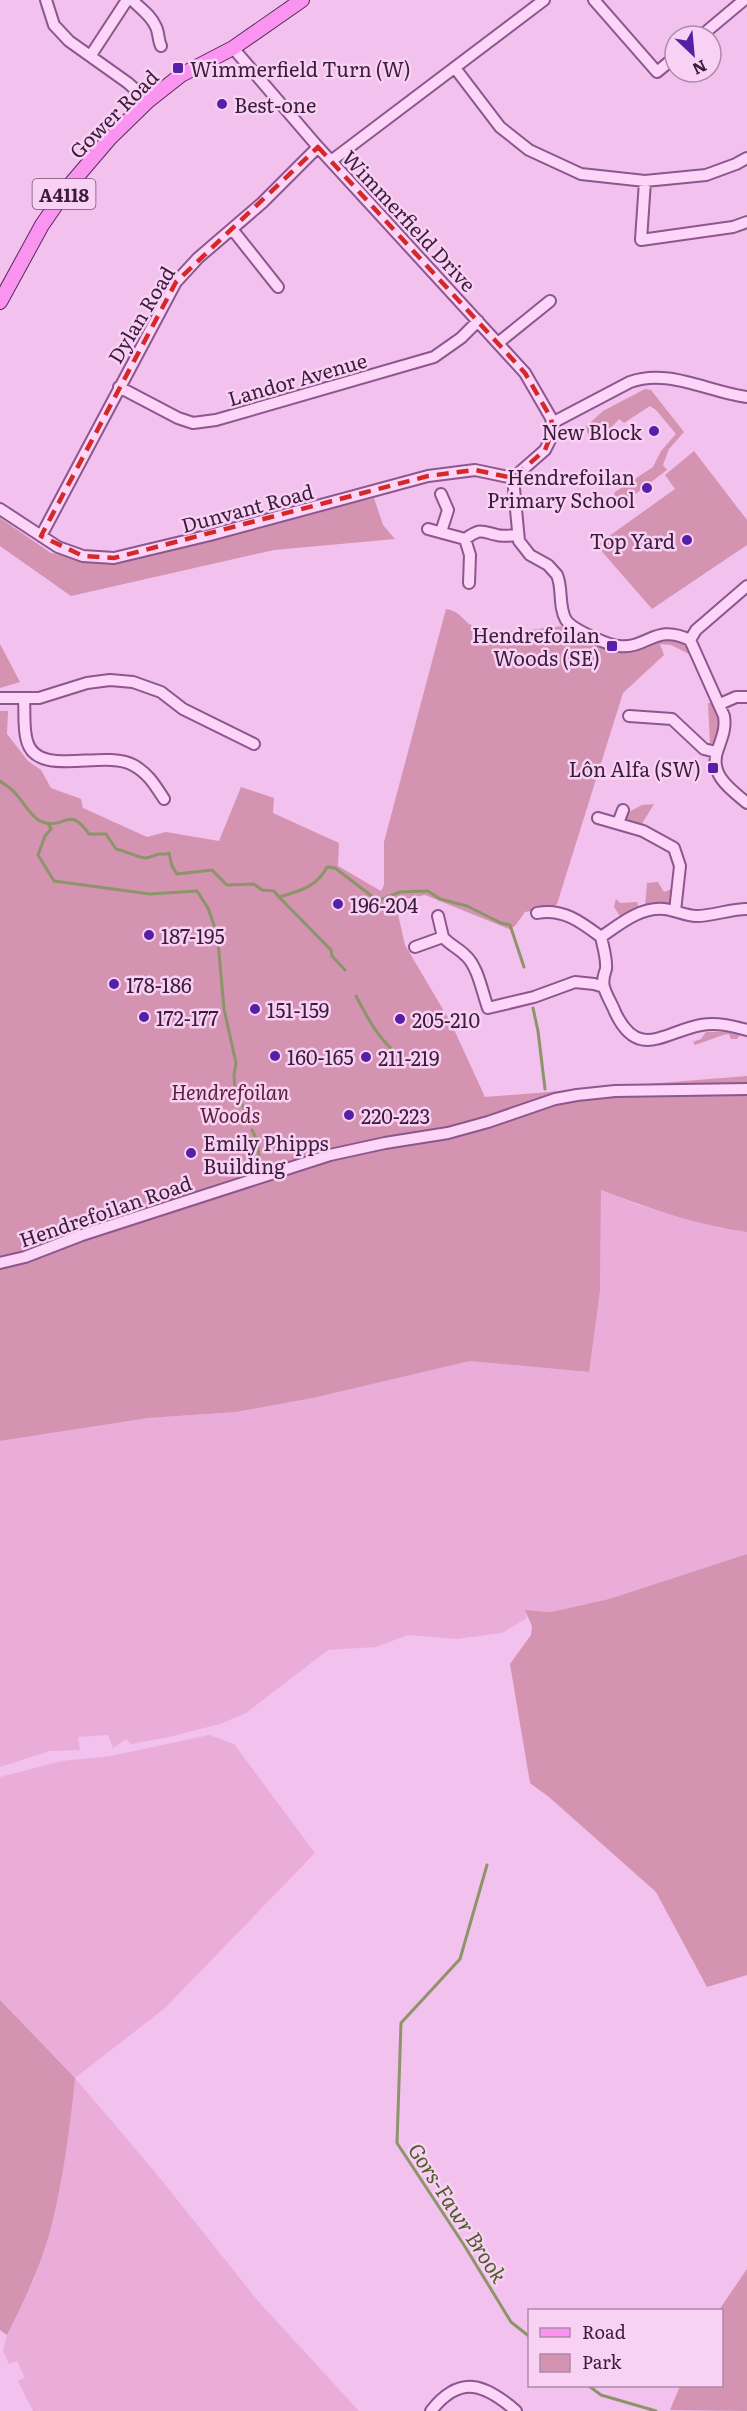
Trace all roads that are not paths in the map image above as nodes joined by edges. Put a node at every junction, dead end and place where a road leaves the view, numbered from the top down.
1 (46, 0) edge
2 (127, 0) edge
3 (132, 0) edge
4 (302, 0) edge
5 (544, 0) edge
6 (594, 0) edge
7 (744, 0) edge
8 (715, 24) edge
9 (161, 46) dead end
10 (233, 48) junction
11 (91, 55) junction
12 (663, 67) edge
13 (455, 68) junction
14 (148, 101) junction
15 (318, 147) junction
16 (747, 158) edge
17 (331, 161) junction
18 (645, 181) junction
19 (747, 222) edge
20 (232, 229) junction
21 (278, 287) dead end
22 (0, 302) edge
23 (550, 302) dead end
24 (478, 321) junction
25 (498, 343) junction
26 (119, 387) junction
27 (747, 397) edge
28 (552, 423) junction
29 (513, 478) junction
30 (441, 494) dead end
31 (0, 509) edge
32 (428, 529) dead end
33 (441, 532) junction
34 (517, 535) junction
35 (41, 536) junction
36 (465, 539) junction
37 (468, 583) dead end
38 (745, 590) edge
39 (690, 640) junction
40 (747, 697) edge
41 (0, 698) edge
42 (24, 699) junction
43 (720, 704) junction
44 (629, 716) dead end
45 (254, 744) dead end
46 (717, 752) junction
47 (164, 799) dead end
48 (747, 803) edge
49 (623, 810) dead end
50 (598, 818) dead end
51 (618, 823) junction
52 (747, 909) edge
53 (542, 910) dead end
54 (675, 911) junction
55 (438, 916) dead end
56 (443, 937) junction
57 (601, 937) junction
58 (415, 947) dead end
59 (604, 987) junction
60 (747, 1030) edge
61 (747, 1089) edge
62 (0, 1263) edge
63 (431, 2411) edge
64 (516, 2411) edge

1 - 11 street
2 - 11 street
3 - 9 street
4 - 10 main road, Gower Road / A4118
5 - 13 street
6 - 12 street
7 - 8 street
10 - 14 main road, Gower Road / A4118
10 - 15 street, Wimmerfield Drive
11 - 14 street
13 - 17 street
13 - 18 street
14 - 22 main road, Gower Road / A4118
15 - 17 street, Wimmerfield Drive
15 - 20 street, Dylan Road
16 - 18 street
17 - 24 street, Wimmerfield Drive
18 - 19 street
20 - 21 street
20 - 26 street, Dylan Road
23 - 25 street
24 - 25 street, Wimmerfield Drive
24 - 26 street, Landor Avenue
25 - 28 street, Wimmerfield Drive
26 - 35 street, Dylan Road
27 - 28 street
28 - 29 street
29 - 34 street
29 - 35 street, Dunvant Road
30 - 33 street
31 - 35 street, Dunvant Road
32 - 33 street
33 - 36 street
34 - 36 street
34 - 39 street
36 - 37 street
38 - 39 street
39 - 43 street
40 - 43 street
41 - 42 street
42 - 45 street
42 - 47 street
43 - 46 street
44 - 46 street
46 - 48 street
49 - 51 street
50 - 51 street
51 - 54 street
52 - 54 street
53 - 57 street
54 - 57 street
55 - 56 street
56 - 58 street
56 - 59 street
57 - 59 street
59 - 60 street
61 - 62 street, Hendrefoilan Road
63 - 64 street

